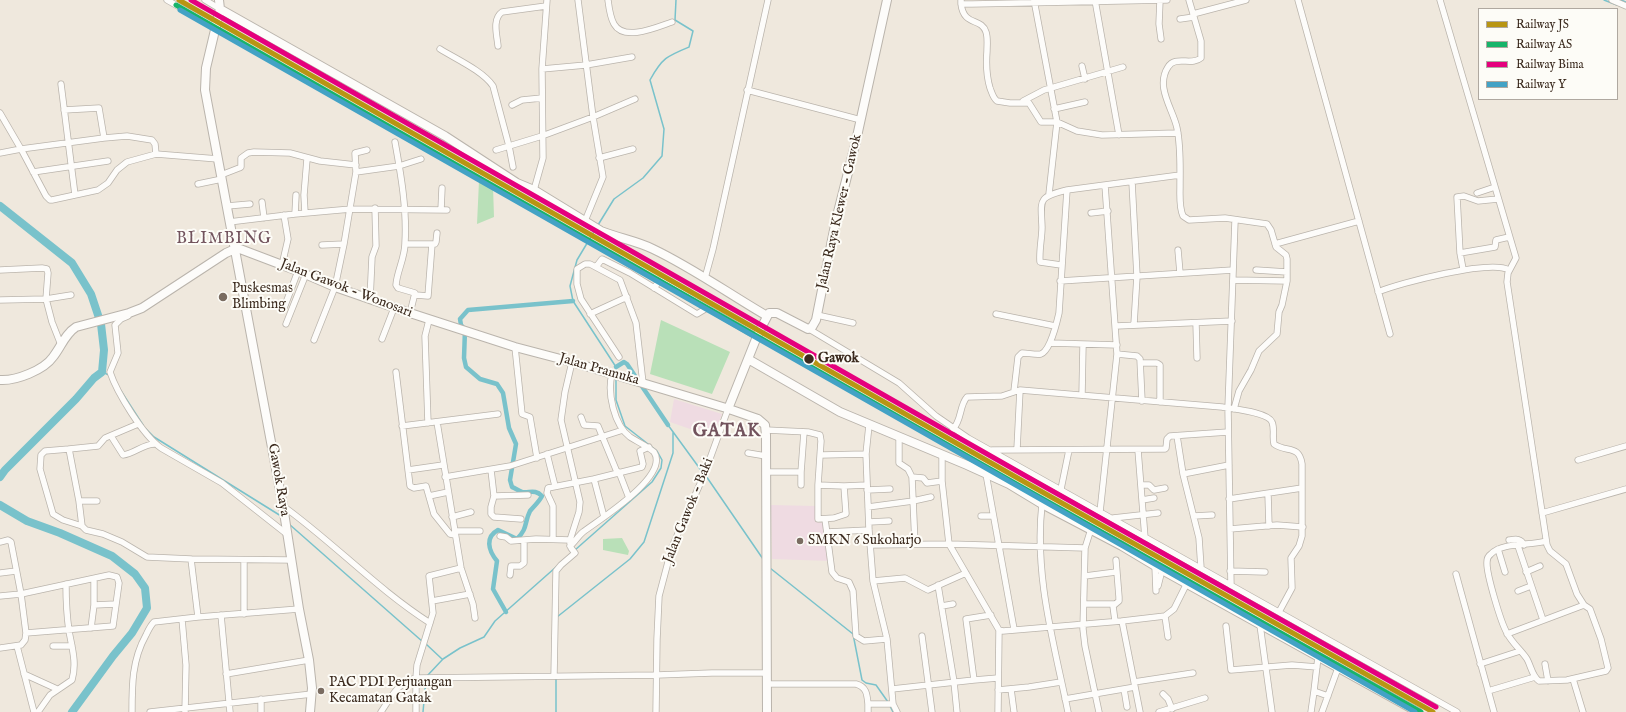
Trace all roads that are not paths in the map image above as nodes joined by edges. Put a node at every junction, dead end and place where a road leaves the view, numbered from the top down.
1 (167, 0) edge
2 (205, 0) edge
3 (219, 0) edge
4 (578, 0) edge
5 (608, 0) edge
6 (768, 0) edge
7 (887, 0) edge
8 (1095, 0) edge
9 (1136, 0) edge
10 (1160, 0) edge
11 (1168, 0) edge
12 (1190, 0) edge
13 (1246, 0) edge
14 (1298, 0) edge
15 (1440, 0) edge
16 (1612, 0) edge
17 (1034, 1) edge
18 (961, 2) edge
19 (546, 3) edge
20 (1626, 6) edge
21 (220, 9) junction
22 (1194, 15) junction
23 (1180, 19) dead end
24 (672, 22) dead end
25 (215, 27) junction
26 (1161, 39) dead end
27 (498, 46) dead end
28 (440, 49) dead end
29 (632, 57) dead end
30 (586, 65) junction
31 (1082, 66) dead end
32 (1123, 67) dead end
33 (542, 69) junction
34 (1108, 72) junction
35 (1085, 79) junction
36 (61, 84) dead end
37 (1050, 88) junction
38 (747, 90) junction
39 (542, 98) junction
40 (635, 98) dead end
41 (1023, 102) junction
42 (1085, 102) dead end
43 (512, 105) dead end
44 (1054, 109) junction
45 (64, 110) junction
46 (1, 115) edge
47 (593, 117) junction
48 (861, 120) junction
49 (1056, 122) junction
50 (1178, 133) junction
51 (1119, 135) junction
52 (542, 136) junction
53 (104, 138) junction
54 (395, 142) dead end
55 (68, 144) junction
56 (509, 146) junction
57 (633, 149) dead end
58 (21, 150) junction
59 (367, 150) dead end
60 (496, 150) dead end
61 (0, 153) edge
62 (156, 154) junction
63 (307, 158) junction
64 (599, 158) junction
65 (218, 159) junction
66 (421, 159) dead end
67 (108, 161) dead end
68 (356, 165) junction
69 (71, 166) junction
70 (399, 166) junction
71 (513, 167) dead end
72 (33, 172) junction
73 (356, 172) junction
74 (1180, 175) junction
75 (221, 177) junction
76 (1132, 182) junction
77 (198, 184) dead end
78 (1105, 185) junction
79 (1495, 187) junction
80 (442, 188) dead end
81 (534, 190) junction
82 (1067, 190) junction
83 (1477, 193) dead end
84 (1049, 194) junction
85 (75, 195) junction
86 (296, 195) dead end
87 (1498, 199) junction
88 (262, 202) dead end
89 (250, 204) dead end
90 (227, 206) junction
91 (374, 208) junction
92 (351, 209) junction
93 (405, 209) junction
94 (1108, 211) junction
95 (305, 212) junction
96 (1091, 213) dead end
97 (295, 214) junction
98 (284, 215) junction
99 (264, 218) junction
100 (1235, 221) junction
101 (1359, 221) junction
102 (230, 222) junction
103 (587, 222) junction
104 (437, 233) dead end
105 (1509, 237) junction
106 (344, 244) junction
107 (406, 244) junction
108 (432, 244) junction
109 (1275, 244) junction
110 (322, 245) dead end
111 (235, 249) junction
112 (1178, 250) dead end
113 (1460, 253) junction
114 (282, 265) junction
115 (1061, 265) junction
116 (596, 267) junction
117 (1462, 269) junction
118 (0, 270) edge
119 (624, 270) junction
120 (1233, 270) junction
121 (1256, 270) dead end
122 (1510, 270) junction
123 (302, 272) junction
124 (1287, 272) junction
125 (1180, 273) junction
126 (1137, 276) junction
127 (1112, 277) junction
128 (705, 278) junction
129 (619, 279) junction
130 (1233, 280) junction
131 (1287, 280) junction
132 (1060, 281) junction
133 (335, 287) junction
134 (654, 288) junction
135 (1378, 292) junction
136 (71, 295) dead end
137 (416, 295) junction
138 (627, 297) junction
139 (0, 300) edge
140 (46, 300) junction
141 (370, 300) junction
142 (284, 308) dead end
143 (394, 308) junction
144 (707, 308) junction
145 (135, 311) junction
146 (410, 314) junction
147 (590, 314) junction
148 (996, 314) dead end
149 (817, 315) junction
150 (767, 316) junction
151 (429, 320) junction
152 (1232, 320) junction
153 (853, 323) dead end
154 (1196, 323) junction
155 (286, 324) dead end
156 (1134, 324) junction
157 (1055, 326) junction
158 (1116, 326) junction
159 (809, 329) junction
160 (466, 331) joint
161 (1390, 334) dead end
162 (757, 337) junction
163 (382, 339) dead end
164 (314, 340) dead end
165 (1050, 343) junction
166 (61, 345) junction
167 (1083, 345) junction
168 (1117, 345) junction
169 (515, 348) junction
170 (1117, 354) junction
171 (619, 357) dead end
172 (1196, 358) dead end
173 (748, 359) junction
174 (572, 362) junction
175 (1141, 363) junction
176 (396, 372) dead end
177 (613, 374) junction
178 (0, 380) edge
179 (641, 383) junction
180 (1017, 391) junction
181 (1082, 395) junction
182 (1112, 399) junction
183 (1142, 401) junction
184 (1160, 402) junction
185 (1231, 408) junction
186 (728, 409) junction
187 (498, 414) dead end
188 (581, 416) dead end
189 (437, 422) junction
190 (428, 423) junction
191 (138, 424) junction
192 (869, 425) junction
193 (402, 426) junction
194 (954, 429) junction
195 (623, 430) junction
196 (766, 430) junction
197 (804, 432) junction
198 (1228, 432) junction
199 (112, 436) junction
200 (1177, 436) junction
201 (603, 437) junction
202 (899, 438) junction
203 (155, 444) junction
204 (1626, 446) edge
205 (649, 447) junction
206 (69, 449) junction
207 (567, 449) junction
208 (1018, 449) junction
209 (1107, 449) junction
210 (992, 450) junction
211 (1069, 450) junction
212 (1138, 450) junction
213 (748, 453) dead end
214 (547, 454) junction
215 (820, 454) junction
216 (866, 454) junction
217 (942, 455) junction
218 (766, 456) junction
219 (537, 458) junction
220 (1578, 460) dead end
221 (443, 465) junction
222 (1229, 465) junction
223 (408, 470) junction
224 (491, 470) junction
225 (618, 472) junction
226 (766, 472) junction
227 (801, 472) junction
228 (986, 474) junction
229 (1184, 474) junction
230 (912, 476) junction
231 (446, 477) junction
232 (594, 479) junction
233 (942, 481) junction
234 (576, 484) junction
235 (802, 485) dead end
236 (818, 485) junction
237 (1141, 485) junction
238 (555, 486) junction
239 (844, 486) junction
240 (867, 488) junction
241 (1165, 488) dead end
242 (1302, 488) junction
243 (890, 489) dead end
244 (1061, 489) junction
245 (1626, 489) edge
246 (448, 492) junction
247 (1268, 494) junction
248 (528, 495) dead end
249 (429, 496) junction
250 (494, 496) junction
251 (931, 497) dead end
252 (628, 498) junction
253 (1154, 498) dead end
254 (1229, 499) junction
255 (1142, 500) junction
256 (79, 501) junction
257 (97, 501) dead end
258 (913, 501) junction
259 (1042, 504) junction
260 (868, 507) junction
261 (283, 509) junction
262 (471, 512) dead end
263 (1100, 512) junction
264 (1542, 513) junction
265 (1158, 514) dead end
266 (1143, 515) junction
267 (1212, 515) dead end
268 (604, 516) junction
269 (981, 516) dead end
270 (993, 516) junction
271 (1194, 516) junction
272 (452, 517) junction
273 (1112, 518) junction
274 (522, 519) dead end
275 (825, 519) junction
276 (889, 521) dead end
277 (869, 522) junction
278 (82, 526) junction
279 (1269, 526) junction
280 (1303, 527) junction
281 (1091, 529) junction
282 (1230, 529) junction
283 (869, 530) junction
284 (480, 531) dead end
285 (827, 532) junction
286 (455, 533) junction
287 (288, 535) junction
288 (500, 536) dead end
289 (1145, 538) junction
290 (553, 539) junction
291 (524, 540) junction
292 (1510, 540) dead end
293 (0, 542) edge
294 (1546, 542) junction
295 (915, 544) junction
296 (949, 544) junction
297 (1521, 545) junction
298 (870, 546) junction
299 (1000, 546) junction
300 (571, 547) junction
301 (1039, 547) junction
302 (1085, 548) junction
303 (1498, 549) junction
304 (191, 559) junction
305 (244, 560) junction
306 (291, 560) junction
307 (1116, 560) dead end
308 (1540, 566) dead end
309 (461, 568) junction
310 (1158, 568) junction
311 (1200, 568) junction
312 (16, 571) junction
313 (1230, 571) junction
314 (1116, 572) junction
315 (1265, 572) dead end
316 (1505, 572) dead end
317 (1526, 572) junction
318 (0, 573) edge
319 (966, 573) junction
320 (1456, 574) dead end
321 (510, 575) dead end
322 (1085, 576) junction
323 (94, 579) junction
324 (873, 581) junction
325 (1187, 583) junction
326 (66, 584) junction
327 (938, 585) junction
328 (1231, 586) junction
329 (1531, 586) junction
330 (1518, 591) dead end
331 (21, 594) junction
332 (470, 594) junction
333 (0, 596) edge
334 (432, 601) junction
335 (116, 604) junction
336 (953, 604) dead end
337 (1084, 604) junction
338 (1114, 604) junction
339 (94, 605) junction
340 (1584, 605) junction
341 (942, 606) junction
342 (299, 609) junction
343 (1279, 612) junction
344 (244, 614) junction
345 (221, 615) junction
346 (991, 615) junction
347 (1165, 616) junction
348 (198, 617) junction
349 (476, 618) dead end
350 (182, 619) junction
351 (1543, 620) junction
352 (1115, 621) junction
353 (1122, 621) junction
354 (430, 624) junction
355 (1083, 624) junction
356 (1260, 624) junction
357 (1049, 626) junction
358 (1226, 626) dead end
359 (90, 628) junction
360 (69, 629) junction
361 (1014, 629) junction
362 (999, 630) junction
363 (26, 633) junction
364 (1507, 634) junction
365 (922, 636) dead end
366 (1168, 638) dead end
367 (887, 639) junction
368 (17, 646) junction
369 (53, 646) dead end
370 (72, 646) junction
371 (0, 648) edge
372 (1520, 651) junction
373 (1318, 657) junction
374 (309, 660) junction
375 (1480, 664) junction
376 (1545, 664) dead end
377 (1266, 667) junction
378 (1317, 668) junction
379 (1338, 668) junction
380 (766, 673) junction
381 (1193, 673) dead end
382 (24, 674) junction
383 (226, 674) junction
384 (657, 675) junction
385 (554, 676) junction
386 (419, 677) junction
387 (1535, 677) junction
388 (998, 678) junction
389 (1572, 679) junction
390 (974, 680) junction
391 (1548, 681) junction
392 (954, 682) junction
393 (1061, 682) junction
394 (766, 684) junction
395 (929, 685) junction
396 (1135, 685) junction
397 (57, 689) junction
398 (892, 689) junction
399 (1011, 689) junction
400 (1124, 689) junction
401 (998, 690) junction
402 (1314, 691) junction
403 (1488, 691) junction
404 (312, 694) junction
405 (1094, 694) junction
406 (1163, 694) dead end
407 (1328, 696) junction
408 (1205, 698) dead end
409 (261, 699) junction
410 (1065, 699) junction
411 (229, 704) junction
412 (868, 704) junction
413 (890, 704) junction
414 (1127, 707) dead end
415 (1172, 709) junction
416 (185, 710) edge
417 (34, 712) edge
418 (38, 712) edge
419 (132, 712) edge
420 (150, 712) edge
421 (230, 712) edge
422 (261, 712) edge
423 (310, 712) edge
424 (381, 712) edge
425 (416, 712) edge
426 (656, 712) edge
427 (767, 712) edge
428 (868, 712) edge
429 (896, 712) edge
430 (932, 712) edge
431 (957, 712) edge
432 (998, 712) edge
433 (1014, 712) edge
434 (1068, 712) edge
435 (1099, 712) edge
436 (1140, 712) edge
437 (1160, 712) edge
438 (1272, 712) edge
439 (1311, 712) edge
440 (1322, 712) edge
441 (1418, 712) edge
442 (1457, 712) edge
443 (1494, 712) edge
444 (1583, 712) edge

1 - 25 street
2 - 21 street
3 - 21 main road
4 - 30 street
5 - 24 street
6 - 38 street
7 - 48 main road, Jalan Raya Klewer - Gawok
8 - 9 street
8 - 17 street
8 - 34 street
9 - 10 street
10 - 11 street
10 - 26 street
12 - 22 street
13 - 22 street
14 - 101 street
15 - 79 street
16 - 20 street
17 - 18 street
17 - 37 street
18 - 41 street
19 - 27 street
19 - 33 street
21 - 25 main road, Gawok Raya
21 - 81 main road
22 - 23 street
22 - 50 street
25 - 65 main road, Gawok Raya
28 - 56 street
29 - 30 street
30 - 33 street
30 - 47 street
31 - 35 street
32 - 34 street
33 - 39 street
34 - 35 street
34 - 51 street
35 - 37 street
36 - 45 street
37 - 41 street
37 - 44 street
38 - 48 street
38 - 128 street
39 - 43 street
39 - 52 street
40 - 47 street
41 - 49 street
42 - 44 street
44 - 49 street
45 - 53 street
45 - 55 street
46 - 58 street
47 - 52 street
47 - 64 street
48 - 149 main road, Jalan Raya Klewer - Gawok
49 - 51 street
49 - 84 street
50 - 51 street
50 - 74 street
52 - 56 street
52 - 81 street
53 - 55 street
53 - 62 street
54 - 70 street
55 - 58 street
55 - 69 street
56 - 60 street
56 - 71 street
57 - 64 street
58 - 61 street
58 - 72 street
59 - 68 street
62 - 65 street
62 - 85 street
63 - 68 street
63 - 75 street
63 - 95 street
64 - 103 street
65 - 75 main road, Gawok Raya
66 - 70 street
67 - 69 street
68 - 73 street
69 - 72 street
69 - 85 street
70 - 73 street
70 - 93 street
72 - 85 street
73 - 92 street
74 - 76 street
74 - 100 street
75 - 77 street
75 - 90 main road, Gawok Raya
76 - 78 street
76 - 126 street
78 - 82 street
78 - 94 street
79 - 83 street
79 - 87 street
80 - 93 street
81 - 103 main road
82 - 84 street
82 - 115 street
84 - 115 street
86 - 97 street
87 - 105 street
87 - 113 street
88 - 99 street
89 - 90 street
90 - 102 main road, Gawok Raya
91 - 92 street
91 - 93 street
91 - 141 street
92 - 95 street
92 - 106 street
93 - 107 street
94 - 96 street
94 - 127 street
95 - 97 street
97 - 98 street
98 - 99 street
98 - 114 street
99 - 102 street
100 - 109 street
100 - 120 street
101 - 109 street
101 - 135 street
102 - 111 main road, Gawok Raya
103 - 128 main road
104 - 108 street
105 - 113 street
105 - 122 street
106 - 110 street
106 - 133 street
107 - 108 street
107 - 137 street
108 - 137 street
109 - 124 street
111 - 114 main road, Jalan Gawok - Wonosari
111 - 145 main road
111 - 261 main road, Gawok Raya
112 - 125 street
113 - 117 street
114 - 123 main road, Jalan Gawok - Wonosari
115 - 132 street
116 - 119 street
116 - 129 street
116 - 147 street
117 - 122 street
117 - 135 street
118 - 140 street
119 - 129 street
119 - 134 street
120 - 125 street
120 - 130 street
121 - 124 street
122 - 264 street
123 - 133 main road, Jalan Gawok - Wonosari
123 - 142 street
123 - 155 street
124 - 131 street
125 - 126 street
126 - 127 street
126 - 156 street
127 - 132 street
127 - 158 street
128 - 150 main road
129 - 138 street
130 - 131 street
130 - 152 street
131 - 185 street
132 - 157 street
133 - 141 main road, Jalan Gawok - Wonosari
133 - 164 street
134 - 144 street
134 - 144 street
135 - 161 street
136 - 140 street
137 - 146 street
138 - 147 street
138 - 179 street
139 - 140 street
140 - 166 street
141 - 143 main road, Jalan Gawok - Wonosari
143 - 146 main road, Jalan Gawok - Wonosari
143 - 163 street
144 - 162 street
145 - 166 main road
145 - 191 street
146 - 151 main road, Jalan Gawok - Wonosari
147 - 171 street
148 - 157 street
149 - 153 street
149 - 159 main road, Jalan Raya Klewer - Gawok
150 - 159 main road
150 - 162 main road
151 - 160 main road, Jalan Gawok - Wonosari
151 - 190 street
152 - 154 street
152 - 185 street
154 - 156 street
154 - 172 street
156 - 158 street
157 - 165 street
158 - 168 street
159 - 194 street
160 - 169 main road, Jalan Pramuka
162 - 173 main road
165 - 167 street
165 - 180 street
166 - 178 main road
167 - 168 street
167 - 181 street
168 - 170 street
169 - 174 main road, Jalan Pramuka
169 - 219 street
170 - 175 street
170 - 182 street
173 - 186 main road
173 - 192 main road
174 - 177 main road, Jalan Pramuka
174 - 207 street
175 - 183 street
175 - 184 street
176 - 193 street
177 - 179 main road, Jalan Pramuka
177 - 195 street
179 - 186 main road, Jalan Pramuka
180 - 181 street
180 - 194 street
180 - 208 street
181 - 182 street
182 - 183 street
182 - 209 street
183 - 184 street
184 - 185 street
185 - 198 street
185 - 242 street
186 - 196 main road, Jalan Pramuka
186 - 384 street, Jalan Gawok - Baki
187 - 189 street
188 - 201 street
189 - 190 street
189 - 221 street
190 - 193 street
191 - 199 street
191 - 203 street
192 - 202 main road
192 - 216 street
193 - 223 street
194 - 210 street
195 - 201 street
195 - 205 street
196 - 197 street
196 - 218 main road
197 - 215 street
197 - 227 street
198 - 200 street
198 - 222 street
199 - 203 street
199 - 206 street
200 - 212 street
200 - 229 street
201 - 207 street
201 - 225 street
202 - 217 main road
202 - 230 street
203 - 287 street
204 - 220 street
205 - 225 street
205 - 252 street
206 - 256 street
206 - 278 street
207 - 214 street
207 - 234 street
208 - 210 street
208 - 211 street
209 - 211 street
209 - 212 street
209 - 263 street
210 - 244 street
211 - 244 street
212 - 237 street
213 - 218 street
214 - 219 street
214 - 238 street
215 - 216 street
215 - 236 street
216 - 240 street
217 - 228 main road
217 - 233 street
218 - 226 main road
219 - 224 street
221 - 223 street
221 - 231 street
222 - 229 street
222 - 254 street
223 - 249 street
224 - 231 street
224 - 250 street
225 - 232 street
225 - 252 street
226 - 227 street
226 - 380 main road
227 - 235 street
228 - 259 main road
228 - 270 street
229 - 271 street
230 - 233 street
230 - 258 street
231 - 246 street
232 - 234 street
232 - 268 street
233 - 296 street
234 - 238 street
234 - 300 street
236 - 239 street
236 - 275 street
237 - 241 street
237 - 255 street
238 - 290 street
239 - 240 street
239 - 275 street
240 - 243 street
240 - 260 street
242 - 247 street
242 - 280 street
244 - 263 street
245 - 264 street
246 - 249 street
246 - 272 street
247 - 254 street
247 - 279 street
248 - 250 street
249 - 286 street
250 - 274 street
251 - 258 street
252 - 268 street
253 - 255 street
254 - 282 street
255 - 266 street
256 - 257 street
256 - 278 street
258 - 260 street
258 - 295 street
259 - 281 main road
259 - 301 street
260 - 277 street
261 - 287 main road, Gawok Raya
261 - 354 street
262 - 272 street
263 - 273 street
264 - 294 street
265 - 266 street
266 - 273 street
266 - 289 street
267 - 271 street
268 - 300 street
269 - 270 street
270 - 299 street
271 - 311 street
272 - 286 street
273 - 289 street
275 - 285 street
276 - 277 street
277 - 283 street
278 - 304 street
279 - 280 street
279 - 282 street
280 - 343 street
281 - 302 street
281 - 310 main road
282 - 313 street
283 - 285 street
283 - 298 street
284 - 286 street
285 - 367 street
286 - 309 street
287 - 306 main road, Gawok Raya
288 - 291 street
289 - 311 street
290 - 291 street
290 - 300 street
291 - 321 street
292 - 297 street
293 - 312 street
294 - 297 street
294 - 340 street
295 - 296 street
295 - 298 street
296 - 299 street
296 - 319 street
297 - 303 street
297 - 317 street
298 - 324 street
299 - 301 street
299 - 361 street
300 - 385 street
301 - 302 street
301 - 357 street
302 - 322 street
303 - 316 street
303 - 364 street
304 - 305 street
304 - 348 street
305 - 306 street
305 - 344 street
306 - 342 main road, Gawok Raya
307 - 314 street
308 - 317 street
309 - 332 street
309 - 334 street
310 - 310 street
310 - 325 main road
311 - 328 street
312 - 318 street
312 - 331 street
313 - 315 street
313 - 328 street
314 - 322 street
314 - 338 street
317 - 329 street
319 - 327 street
319 - 346 street
320 - 375 street
322 - 337 street
323 - 326 street
323 - 335 street
323 - 339 street
324 - 327 street
324 - 367 street
325 - 347 street
325 - 356 main road
326 - 331 street
326 - 360 street
327 - 341 street
328 - 343 street
329 - 330 street
329 - 351 street
331 - 333 street
331 - 363 street
332 - 334 street
332 - 349 street
334 - 354 street
335 - 339 street
335 - 359 street
336 - 341 street
337 - 338 street
337 - 355 street
338 - 352 street
339 - 359 street
340 - 351 street
340 - 389 street
341 - 392 street
342 - 344 street
342 - 374 main road, Gawok Raya
343 - 442 street
344 - 345 street
345 - 348 street
345 - 383 street
346 - 362 street
346 - 390 street
347 - 353 street
347 - 366 street
348 - 350 street
350 - 416 street
350 - 419 street
351 - 364 street
352 - 353 street
352 - 355 street
353 - 396 street
354 - 386 street
355 - 357 street
355 - 405 street
356 - 373 main road
356 - 377 street
357 - 361 street
357 - 393 street
358 - 377 street
359 - 360 street
360 - 363 street
360 - 370 street
361 - 362 street
362 - 388 street
363 - 368 street
364 - 372 street
365 - 395 street
367 - 398 street
368 - 371 street
368 - 382 street
369 - 370 street
370 - 397 street
372 - 375 street
372 - 387 street
373 - 378 street
373 - 379 main road
374 - 383 street
374 - 404 main road, Gawok Raya
375 - 403 street
376 - 391 street
377 - 378 street
377 - 438 street
378 - 402 street
379 - 407 street
379 - 441 main road
380 - 384 street
380 - 394 main road
381 - 396 street
382 - 397 street
382 - 417 street
383 - 411 street
384 - 385 street
384 - 426 street, Jalan Gawok - Baki
385 - 386 street
386 - 424 street
386 - 425 street
387 - 391 street
387 - 403 street
388 - 390 street
388 - 401 street
389 - 391 street
389 - 444 street
390 - 392 street
392 - 395 street
392 - 431 street
393 - 399 street
393 - 410 street
394 - 412 street
394 - 427 main road
395 - 398 street
395 - 430 street
396 - 400 street
396 - 436 street
397 - 418 street
398 - 413 street
399 - 401 street
399 - 433 street
400 - 405 street
400 - 414 street
401 - 432 street
402 - 407 street
402 - 439 street
403 - 443 street
404 - 409 street
404 - 423 main road, Gawok Raya
405 - 410 street
405 - 435 street
406 - 415 street
407 - 440 street
408 - 415 street
409 - 411 street
409 - 422 street
410 - 434 street
411 - 416 street
411 - 421 street
412 - 413 street
412 - 428 street
413 - 429 street
415 - 437 street
416 - 420 street

